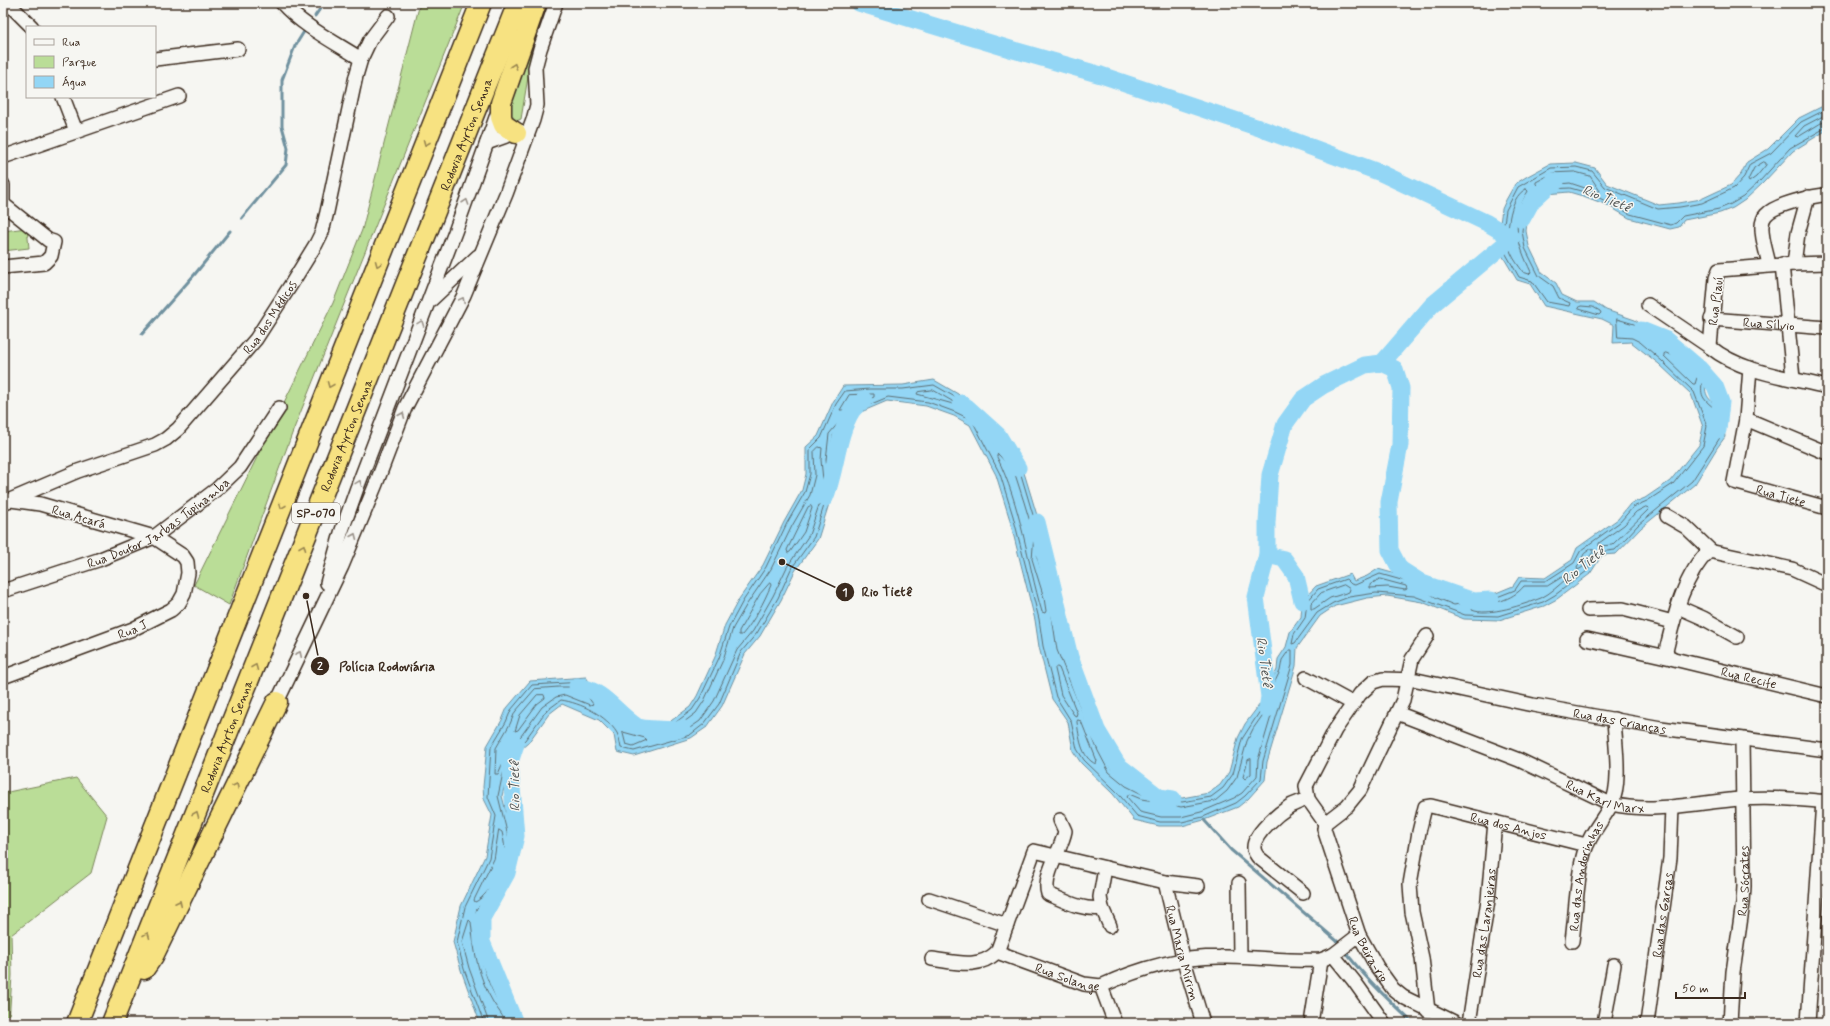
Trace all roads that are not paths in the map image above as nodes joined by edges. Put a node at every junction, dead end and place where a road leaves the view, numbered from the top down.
1 (5, 3) edge
2 (282, 3) edge
3 (474, 3) edge
4 (481, 3) edge
5 (518, 3) edge
6 (536, 3) edge
7 (556, 3) edge
8 (388, 16) dead end
9 (31, 26) edge
10 (238, 49) dead end
11 (156, 59) edge
12 (361, 59) junction
13 (179, 96) dead end
14 (63, 98) edge
15 (501, 103) junction
16 (437, 114) junction
17 (533, 120) junction
18 (76, 131) junction
19 (516, 132) junction
20 (487, 143) junction
21 (3, 157) edge
22 (3, 185) edge
23 (1817, 196) edge
24 (3, 200) edge
25 (3, 204) edge
26 (483, 252) junction
27 (1827, 263) edge
28 (1781, 264) junction
29 (3, 267) edge
30 (428, 303) junction
31 (1648, 305) dead end
32 (1711, 319) junction
33 (1789, 326) junction
34 (1827, 328) edge
35 (1710, 347) junction
36 (1750, 368) junction
37 (1793, 378) junction
38 (1827, 387) edge
39 (279, 408) dead end
40 (1746, 419) junction
41 (1827, 453) edge
42 (5, 501) edge
43 (1827, 508) edge
44 (1667, 516) dead end
45 (154, 537) junction
46 (1711, 551) junction
47 (1827, 585) edge
48 (3, 591) edge
49 (1678, 607) junction
50 (1588, 610) dead end
51 (1673, 622) junction
52 (312, 626) junction
53 (1427, 636) dead end
54 (1737, 637) dead end
55 (1586, 639) dead end
56 (1669, 656) junction
57 (3, 677) edge
58 (1306, 678) dead end
59 (1412, 680) junction
60 (1827, 696) edge
61 (276, 702) joint
62 (1352, 703) junction
63 (1397, 713) junction
64 (1614, 719) junction
65 (1742, 739) junction
66 (1827, 750) edge
67 (1308, 799) junction
68 (1743, 799) junction
69 (1825, 802) edge
70 (1611, 804) junction
71 (1672, 807) junction
72 (1060, 820) dead end
73 (1495, 822) junction
74 (1325, 823) junction
75 (1586, 845) junction
76 (1055, 856) junction
77 (1105, 868) junction
78 (1165, 882) junction
79 (1239, 883) dead end
80 (1198, 886) dead end
81 (1303, 893) dead end
82 (930, 899) dead end
83 (1102, 908) junction
84 (1007, 925) junction
85 (1110, 926) dead end
86 (1356, 938) junction
87 (1572, 941) dead end
88 (996, 952) junction
89 (1330, 956) junction
90 (1240, 957) junction
91 (932, 959) dead end
92 (1184, 961) junction
93 (1614, 965) dead end
94 (1102, 986) junction
95 (1428, 1011) junction
96 (115, 1016) edge
97 (77, 1023) edge
98 (1114, 1023) edge
99 (1204, 1023) edge
100 (1311, 1023) edge
101 (1384, 1023) edge
102 (1456, 1023) edge
103 (1468, 1023) edge
104 (1604, 1023) edge
105 (1647, 1023) edge
106 (1730, 1023) edge
107 (1808, 1023) edge

1 - 9 street
2 - 12 street
3 - 16 highway
4 - 16 highway, SP-070
96 -> 5 highway, Rodovia Ayrton Senna / SP-070
15 -> 6 highway
7 - 17 street
8 - 12 street, Rua dos Médicos
10 - 11 street
12 - 42 street, Rua dos Médicos
13 - 18 street
14 - 18 street
15 - 19 highway
15 - 20 street
16 -> 97 highway, SP-070
17 - 19 street
17 - 26 street
18 - 21 street
19 - 20 street
30 -> 20 street
22 - 24 street
23 - 28 street
23 - 28 street
25 - 29 street
26 - 30 street
52 -> 26 street
27 - 28 street, Rua Piauí
28 - 32 street, Rua Piauí
28 - 33 street
52 -> 30 street
31 - 35 street
32 - 33 street, Rua Sílvio
32 - 35 street, Rua Piauí
33 - 34 street, Rua Sílvio
33 - 37 street
35 - 36 street
36 - 37 street
36 - 40 street
37 - 38 street
39 - 45 street, Rua Doutor Jarbas Tupinamba
40 - 41 street
40 - 43 street, Rua Tiete
42 - 45 street, Rua Acará
44 - 46 street
45 - 48 street, Rua Doutor Jarbas Tupinamba
45 - 57 street, Rua J
46 - 47 street
46 - 49 street
49 - 51 street
49 - 54 street
50 - 51 street
51 - 56 street
61 -> 52 street
53 - 59 street
55 - 56 street, Rua Recife
56 - 60 street, Rua Recife
58 - 62 street
59 - 62 street, Rua das Crianças
59 - 63 street
59 - 64 street, Rua das Crianças
96 -> 61 highway
62 - 67 street, Rua das Crianças
63 - 70 street, Rua Karl Marx
63 - 74 street
64 - 65 street, Rua das Crianças
64 - 70 street, Rua das Andorinhas
65 - 66 street, Rua das Crianças
65 - 68 street, Rua Sócrates
67 - 74 street
67 - 81 street
68 - 69 street, Rua Karl Marx
68 - 71 street, Rua Karl Marx
68 - 106 street, Rua Sócrates
69 - 107 street
70 - 71 street, Rua Karl Marx
70 - 75 street, Rua das Andorinhas
71 - 105 street, Rua das Garças
72 - 76 street
73 - 75 street, Rua dos Anjos
73 - 95 street, Rua dos Anjos
73 - 103 street, Rua das Laranjeiras
74 - 86 street, Rua Beira-rio
75 - 87 street, Rua das Andorinhas
76 - 77 street
76 - 83 street
76 - 84 street
77 - 78 street
77 - 83 street
78 - 80 street
78 - 92 street, Rua Maria Mirim
79 - 90 street
82 - 84 street
83 - 85 street
84 - 88 street
86 - 89 street
86 - 95 street, Rua Beira-rio
88 - 91 street
88 - 94 street, Rua Solange
89 - 90 street
89 - 100 street
89 - 101 street
90 - 92 street
92 - 94 street
92 - 99 street, Rua Maria Mirim
93 - 104 street
94 - 98 street, Rua Solange
95 - 102 street, Rua Beira-rio

